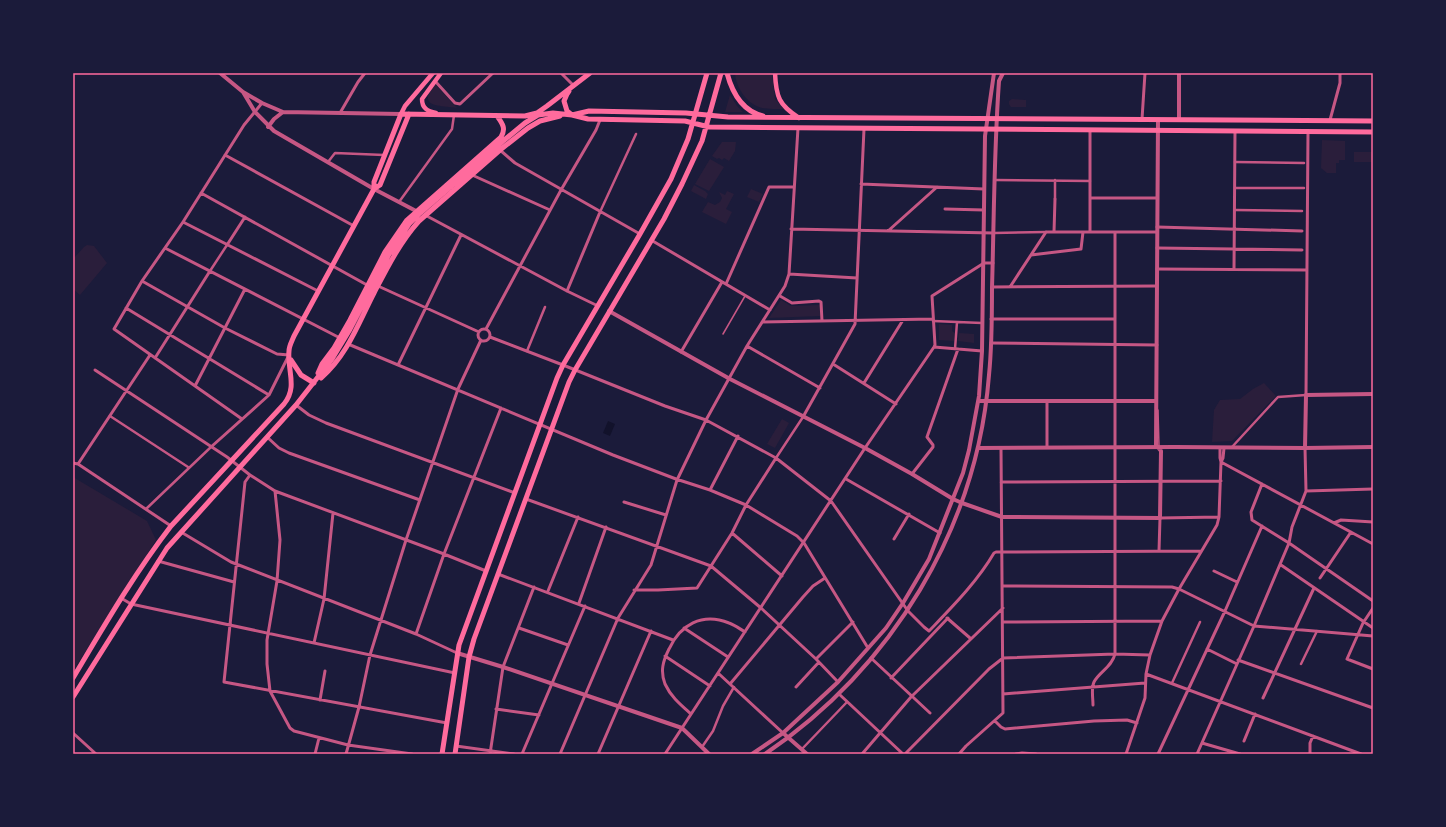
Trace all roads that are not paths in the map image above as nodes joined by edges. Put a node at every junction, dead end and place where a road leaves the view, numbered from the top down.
1 (220, 73) edge
2 (365, 73) edge
3 (441, 73) edge
4 (493, 73) edge
5 (561, 73) edge
6 (590, 73) edge
7 (707, 73) edge
8 (721, 73) edge
9 (727, 73) edge
10 (775, 73) edge
11 (994, 73) edge
12 (1003, 73) edge
13 (1145, 73) edge
14 (1179, 73) edge
15 (1340, 73) edge
16 (430, 74) edge
17 (435, 81) junction
18 (574, 86) junction
19 (243, 92) junction
20 (262, 103) junction
21 (255, 112) junction
22 (283, 112) junction
23 (340, 114) junction
24 (401, 114) junction
25 (409, 114) junction
26 (695, 114) junction
27 (444, 115) junction
28 (454, 115) junction
29 (561, 115) junction
30 (572, 115) junction
31 (497, 116) junction
32 (709, 116) junction
33 (770, 117) junction
34 (799, 118) junction
35 (988, 119) junction
36 (996, 119) junction
37 (600, 120) junction
38 (1142, 120) junction
39 (1158, 120) junction
40 (1179, 120) junction
41 (1330, 120) junction
42 (1373, 121) edge
43 (693, 123) junction
44 (268, 127) junction
45 (706, 127) junction
46 (798, 128) junction
47 (864, 129) junction
48 (986, 130) junction
49 (995, 130) junction
50 (1090, 130) junction
51 (1158, 131) junction
52 (1235, 132) junction
53 (1308, 132) junction
54 (1373, 132) edge
55 (636, 134) dead end
56 (500, 150) junction
57 (225, 155) junction
58 (385, 155) junction
59 (1235, 162) junction
60 (328, 163) junction
61 (1304, 163) dead end
62 (472, 175) junction
63 (994, 180) junction
64 (1056, 180) junction
65 (1090, 181) junction
66 (861, 184) junction
67 (794, 187) junction
68 (937, 188) junction
69 (1235, 188) junction
70 (1304, 188) dead end
71 (374, 189) junction
72 (984, 189) junction
73 (561, 190) junction
74 (201, 193) junction
75 (1090, 198) junction
76 (1157, 198) junction
77 (1055, 199) joint
78 (399, 202) junction
79 (945, 209) dead end
80 (550, 210) junction
81 (984, 210) junction
82 (1235, 210) junction
83 (1302, 211) dead end
84 (600, 212) junction
85 (420, 213) junction
86 (245, 217) junction
87 (183, 222) junction
88 (354, 226) junction
89 (791, 229) junction
90 (1157, 229) junction
91 (1235, 229) junction
92 (859, 230) junction
93 (888, 231) junction
94 (1302, 231) dead end
95 (984, 232) junction
96 (1046, 232) junction
97 (1054, 232) junction
98 (1082, 232) junction
99 (1090, 232) junction
100 (1115, 232) junction
101 (994, 233) junction
102 (640, 234) junction
103 (461, 235) junction
104 (651, 240) junction
105 (227, 245) junction
106 (165, 248) junction
107 (1157, 248) junction
108 (1235, 249) junction
109 (1302, 250) dead end
110 (1031, 255) junction
111 (984, 263) junction
112 (993, 263) junction
113 (332, 265) junction
114 (521, 266) junction
115 (1157, 269) junction
116 (1234, 269) junction
117 (1307, 270) junction
118 (210, 271) junction
119 (789, 274) junction
120 (857, 278) junction
121 (142, 281) junction
122 (722, 282) junction
123 (726, 284) junction
124 (367, 285) junction
125 (378, 286) junction
126 (1157, 286) junction
127 (992, 287) junction
128 (1010, 287) junction
129 (1116, 287) junction
130 (245, 290) junction
131 (318, 291) junction
132 (568, 291) junction
133 (746, 296) junction
134 (780, 296) junction
135 (598, 306) junction
136 (545, 307) dead end
137 (126, 308) junction
138 (187, 308) junction
139 (426, 308) junction
140 (770, 310) junction
141 (609, 311) junction
142 (303, 319) junction
143 (991, 319) junction
144 (1115, 319) junction
145 (856, 320) junction
146 (903, 320) junction
147 (933, 320) junction
148 (822, 321) junction
149 (762, 322) junction
150 (957, 322) junction
151 (982, 323) junction
152 (225, 328) junction
153 (486, 329) junction
154 (479, 332) junction
155 (169, 334) junction
156 (723, 334) dead end
157 (490, 337) junction
158 (340, 338) junction
159 (481, 340) junction
160 (991, 343) junction
161 (348, 344) junction
162 (1115, 345) junction
163 (1156, 345) junction
164 (747, 346) junction
165 (934, 347) junction
166 (957, 349) junction
167 (527, 351) junction
168 (982, 351) junction
169 (681, 352) junction
170 (150, 355) junction
171 (289, 355) junction
172 (155, 358) junction
173 (209, 358) junction
174 (833, 364) junction
175 (398, 365) junction
176 (563, 365) junction
177 (326, 367) junction
178 (95, 370) dead end
179 (575, 370) junction
180 (730, 378) junction
181 (314, 383) junction
182 (864, 383) junction
183 (195, 386) junction
184 (820, 388) junction
185 (458, 389) junction
186 (127, 391) junction
187 (269, 394) junction
188 (1373, 394) edge
189 (1306, 395) junction
190 (978, 401) junction
191 (986, 401) junction
192 (1047, 401) junction
193 (1115, 401) junction
194 (1156, 401) junction
195 (896, 404) junction
196 (296, 405) junction
197 (501, 408) junction
198 (110, 416) junction
199 (803, 417) junction
200 (242, 419) junction
201 (706, 420) junction
202 (541, 424) junction
203 (552, 430) junction
204 (738, 436) junction
205 (267, 437) junction
206 (211, 447) junction
207 (1047, 447) junction
208 (1115, 447) junction
209 (1373, 447) edge
210 (865, 448) junction
211 (978, 448) junction
212 (1001, 448) junction
213 (1160, 448) junction
214 (1222, 448) junction
215 (1232, 448) junction
216 (1305, 448) junction
217 (776, 458) junction
218 (232, 461) junction
219 (73, 462) edge
220 (433, 462) junction
221 (1221, 462) junction
222 (78, 464) junction
223 (188, 467) junction
224 (240, 467) junction
225 (912, 474) junction
226 (250, 475) junction
227 (474, 477) junction
228 (846, 479) junction
229 (677, 480) junction
230 (1115, 481) junction
231 (1161, 481) junction
232 (1220, 481) junction
233 (1002, 482) junction
234 (1262, 484) junction
235 (710, 490) junction
236 (1306, 490) junction
237 (1373, 490) edge
238 (275, 491) junction
239 (515, 493) junction
240 (526, 499) junction
241 (953, 499) junction
242 (420, 500) junction
243 (831, 501) junction
244 (624, 502) dead end
245 (962, 503) junction
246 (746, 505) junction
247 (1301, 505) junction
248 (146, 509) junction
249 (333, 514) junction
250 (909, 514) junction
251 (666, 515) junction
252 (578, 517) junction
253 (1002, 517) junction
254 (1219, 517) junction
255 (1115, 518) junction
256 (1160, 518) junction
257 (1373, 522) edge
258 (1334, 523) junction
259 (171, 526) junction
260 (1262, 526) junction
261 (606, 527) junction
262 (181, 532) junction
263 (940, 532) junction
264 (1351, 532) junction
265 (732, 533) junction
266 (894, 539) dead end
267 (406, 540) junction
268 (804, 543) junction
269 (1289, 543) junction
270 (1373, 544) edge
271 (657, 545) junction
272 (1115, 551) junction
273 (1159, 551) junction
274 (1201, 551) junction
275 (1002, 552) junction
276 (444, 554) junction
277 (158, 561) junction
278 (236, 565) junction
279 (1281, 565) junction
280 (711, 566) junction
281 (1326, 569) junction
282 (486, 571) junction
283 (1214, 571) dead end
284 (498, 574) junction
285 (782, 576) junction
286 (825, 578) junction
287 (1320, 578) dead end
288 (277, 581) junction
289 (234, 582) junction
290 (1237, 582) junction
291 (1002, 586) junction
292 (1115, 586) junction
293 (534, 587) junction
294 (1314, 588) junction
295 (1179, 589) junction
296 (634, 590) junction
297 (548, 591) junction
298 (121, 598) junction
299 (324, 599) junction
300 (1373, 601) edge
301 (578, 603) junction
302 (903, 603) junction
303 (131, 604) junction
304 (585, 606) junction
305 (761, 608) junction
306 (1003, 608) junction
307 (1373, 608) edge
308 (908, 611) junction
309 (1224, 611) junction
310 (944, 615) junction
311 (618, 618) junction
312 (948, 618) junction
313 (380, 620) junction
314 (1162, 620) junction
315 (1115, 621) junction
316 (853, 622) junction
317 (1003, 622) junction
318 (1200, 622) dead end
319 (1364, 622) junction
320 (230, 625) junction
321 (779, 625) junction
322 (1254, 626) junction
323 (519, 628) junction
324 (684, 628) junction
325 (1373, 628) edge
326 (1294, 629) junction
327 (651, 631) junction
328 (1318, 631) junction
329 (745, 632) junction
330 (268, 633) junction
331 (416, 634) junction
332 (1358, 634) junction
333 (1373, 636) edge
334 (970, 638) junction
335 (673, 640) junction
336 (314, 643) junction
337 (568, 645) junction
338 (868, 648) junction
339 (1207, 649) junction
340 (457, 653) junction
341 (1115, 654) junction
342 (370, 655) junction
343 (1150, 655) junction
344 (469, 656) junction
345 (666, 656) junction
346 (728, 658) junction
347 (871, 658) junction
348 (1003, 658) junction
349 (816, 659) junction
350 (819, 662) junction
351 (1237, 662) junction
352 (1301, 664) dead end
353 (503, 667) junction
354 (1373, 669) edge
355 (325, 671) dead end
356 (455, 672) junction
357 (718, 673) junction
358 (1274, 673) junction
359 (1146, 674) junction
360 (73, 678) edge
361 (891, 678) junction
362 (838, 682) junction
363 (552, 683) junction
364 (1145, 683) junction
365 (1172, 683) junction
366 (730, 684) junction
367 (710, 686) junction
368 (734, 687) junction
369 (796, 687) dead end
370 (1092, 687) junction
371 (1188, 689) junction
372 (270, 691) junction
373 (586, 694) junction
374 (839, 694) junction
375 (1003, 694) junction
376 (73, 697) edge
377 (911, 697) junction
378 (1263, 698) dead end
379 (320, 700) junction
380 (1220, 701) junction
381 (847, 702) junction
382 (619, 705) junction
383 (1093, 705) dead end
384 (358, 707) junction
385 (1373, 708) edge
386 (496, 709) junction
387 (930, 713) dead end
388 (691, 714) junction
389 (1255, 714) junction
390 (539, 715) junction
391 (995, 721) junction
392 (447, 722) junction
393 (1137, 723) junction
394 (682, 728) junction
395 (73, 733) edge
396 (783, 733) junction
397 (880, 733) junction
398 (1313, 736) junction
399 (319, 738) junction
400 (789, 738) junction
401 (1244, 741) dead end
402 (1202, 743) junction
403 (348, 745) junction
404 (456, 746) junction
405 (702, 747) junction
406 (802, 750) junction
407 (490, 752) edge
408 (96, 754) edge
409 (316, 754) edge
410 (346, 754) edge
411 (412, 754) edge
412 (442, 754) edge
413 (455, 754) edge
414 (514, 754) edge
415 (522, 754) edge
416 (560, 754) edge
417 (598, 754) edge
418 (665, 754) edge
419 (709, 754) edge
420 (752, 754) edge
421 (765, 754) edge
422 (807, 754) edge
423 (862, 754) edge
424 (904, 754) edge
425 (959, 754) edge
426 (1016, 754) edge
427 (1036, 754) edge
428 (1126, 754) edge
429 (1158, 754) edge
430 (1197, 754) edge
431 (1240, 754) edge
432 (1310, 754) edge
433 (1359, 754) edge

1 - 19 street
2 - 23 street
3 - 17 main road
4 - 17 street
5 - 18 street
6 - 18 main road
7 - 26 main road
8 - 32 main road
9 - 33 main road
10 - 34 main road
11 - 35 street
12 - 36 street
13 - 38 street
14 - 40 street
15 - 41 street
16 - 24 main road
17 - 27 main road
18 - 30 main road
18 - 31 main road
19 - 20 street
19 - 21 street
20 - 21 street
20 - 22 street
21 - 44 street
21 - 57 street
22 - 23 street
22 - 44 street
23 - 24 street
24 - 25 main road
24 - 58 main road
25 - 27 main road
25 - 71 main road
26 - 30 main road
26 - 32 main road
26 - 43 main road
27 - 28 main road
28 - 31 main road
28 - 78 street
29 - 30 main road
29 - 56 main road
29 - 85 main road
30 - 37 main road
31 - 85 main road
32 - 33 main road
32 - 45 main road
33 - 34 main road
34 - 35 main road
35 - 36 main road
35 - 48 street
36 - 38 main road
36 - 49 street
37 - 43 main road
37 - 73 street
38 - 39 main road
39 - 40 main road
39 - 51 street
40 - 41 main road
41 - 42 main road
43 - 45 main road
43 - 102 main road
44 - 60 street
45 - 46 main road
45 - 104 main road
46 - 47 main road
46 - 67 street
47 - 48 main road
47 - 66 street
48 - 49 main road
48 - 72 street
49 - 50 main road
49 - 63 street
50 - 51 main road
50 - 65 street
51 - 52 main road
51 - 76 street
52 - 53 main road
52 - 59 street
53 - 54 main road
53 - 117 street
55 - 84 street
56 - 62 main road
56 - 73 street
57 - 74 street
57 - 88 street
58 - 60 street
58 - 71 main road
59 - 61 street
59 - 69 street
60 - 71 street
62 - 80 street
62 - 85 main road
63 - 64 street
63 - 101 street
64 - 65 street
64 - 77 street
65 - 75 street
66 - 68 street
66 - 92 street
67 - 89 street
67 - 123 street
68 - 72 street
68 - 93 street
69 - 70 street
69 - 82 street
71 - 78 street
71 - 88 main road
72 - 81 street
73 - 80 street
73 - 84 street
74 - 86 street
74 - 87 street
75 - 76 street
75 - 99 street
76 - 90 street
77 - 97 street
78 - 85 street
79 - 81 street
80 - 114 street
81 - 95 street
82 - 83 street
82 - 91 street
84 - 102 street
84 - 132 street
85 - 103 street
85 - 124 main road
85 - 125 main road
85 - 177 main road
86 - 105 street
86 - 113 street
87 - 105 street
87 - 106 street
88 - 113 main road
89 - 92 street
89 - 119 street
90 - 91 street
90 - 100 street
90 - 107 street
91 - 94 street
91 - 108 street
92 - 93 street
92 - 120 street
93 - 95 street
95 - 101 street
95 - 111 street
96 - 97 street
96 - 101 street
96 - 110 street
97 - 98 street
98 - 99 street
98 - 110 street
99 - 100 street
100 - 129 street
101 - 112 street
102 - 135 main road
103 - 114 street
103 - 139 street
104 - 122 street
104 - 141 main road
105 - 118 street
105 - 131 street
106 - 118 street
106 - 121 street
107 - 108 street
107 - 115 street
108 - 109 street
108 - 116 street
110 - 128 street
111 - 112 street
111 - 147 street
111 - 151 street
112 - 127 street
113 - 124 street
113 - 131 main road
114 - 132 street
114 - 153 street
115 - 116 street
115 - 126 street
116 - 117 street
117 - 189 street
118 - 130 street
118 - 138 street
119 - 120 street
119 - 134 street
120 - 145 street
121 - 137 street
121 - 138 street
122 - 123 street
122 - 169 street
123 - 133 street
124 - 158 main road
125 - 139 street
125 - 161 main road
126 - 129 street
126 - 163 street
127 - 128 street
127 - 143 street
128 - 129 street
129 - 144 street
130 - 142 street
130 - 152 street
131 - 142 main road
132 - 135 street
133 - 140 street
133 - 156 lane
134 - 140 street
134 - 148 street
135 - 176 main road
136 - 167 street
137 - 155 street
137 - 170 street
138 - 152 street
138 - 155 street
139 - 154 street
139 - 175 street
140 - 149 street
141 - 169 street
141 - 179 main road
142 - 158 street
142 - 171 main road
143 - 144 street
143 - 160 street
144 - 162 street
145 - 146 street
145 - 148 street
145 - 174 street
146 - 147 street
146 - 182 street
147 - 150 street
147 - 165 street
148 - 149 street
149 - 164 street
150 - 151 street
150 - 166 street
151 - 168 street
152 - 171 street
152 - 173 street
153 - 154 street
153 - 157 street
154 - 159 street
155 - 172 street
155 - 173 street
157 - 159 street
157 - 167 street
158 - 177 main road
159 - 185 street
160 - 162 street
160 - 191 street
161 - 175 street
161 - 177 main road
162 - 163 street
162 - 193 street
163 - 194 street
164 - 180 street
164 - 184 street
165 - 166 street
165 - 195 street
166 - 168 street
166 - 225 street
167 - 176 street
168 - 190 street
169 - 180 street
170 - 172 street
170 - 186 street
171 - 181 main road
171 - 187 street
171 - 218 main road
172 - 183 street
173 - 183 street
173 - 187 street
174 - 182 street
174 - 184 street
175 - 185 street
176 - 179 street
176 - 202 main road
177 - 181 main road
177 - 181 main road
178 - 186 street
179 - 201 street
179 - 203 main road
180 - 199 street
180 - 201 street
181 - 196 main road
182 - 195 street
183 - 200 street
184 - 199 street
185 - 197 street
185 - 220 street
186 - 198 street
186 - 206 street
187 - 200 street
188 - 189 street
189 - 215 street
189 - 216 street
190 - 191 street
190 - 241 street
191 - 192 street
191 - 211 street
192 - 193 street
192 - 207 street
193 - 194 street
193 - 208 street
194 - 213 street
195 - 210 street
196 - 205 main road
196 - 220 street
197 - 202 street
197 - 227 street
198 - 222 street
198 - 223 street
199 - 210 street
199 - 217 street
200 - 206 street
201 - 204 street
201 - 229 street
202 - 203 street
202 - 239 main road
203 - 229 street
203 - 240 main road
204 - 217 street
204 - 235 street
205 - 224 main road
205 - 242 street
206 - 218 street
206 - 223 street
207 - 208 street
207 - 212 street
208 - 213 street
208 - 230 street
209 - 216 street
210 - 225 street
210 - 228 street
211 - 212 street
211 - 245 street
212 - 233 street
213 - 214 street
213 - 231 street
214 - 215 street
214 - 221 street
215 - 216 street
216 - 236 street
217 - 243 street
217 - 246 street
218 - 224 street
218 - 259 main road
219 - 222 street
220 - 227 street
220 - 242 street
221 - 232 street
221 - 234 street
222 - 248 street
223 - 248 street
224 - 226 street
224 - 262 main road
225 - 241 street
226 - 238 street
226 - 278 street
227 - 239 street
227 - 276 street
228 - 243 street
228 - 250 street
229 - 235 street
229 - 251 street
230 - 231 street
230 - 233 street
230 - 255 street
231 - 232 street
231 - 256 street
232 - 254 street
233 - 253 street
234 - 247 street
234 - 260 street
235 - 246 street
236 - 237 street
236 - 247 street
238 - 249 street
238 - 288 street
239 - 282 main road
240 - 252 street
240 - 284 main road
241 - 245 street
241 - 263 street
242 - 267 street
243 - 268 street
243 - 302 street
244 - 251 street
245 - 253 street
245 - 308 street
246 - 265 street
246 - 268 street
247 - 258 street
247 - 269 street
248 - 259 street
249 - 267 street
249 - 299 street
250 - 263 street
250 - 266 street
251 - 271 street
252 - 261 street
252 - 297 street
253 - 255 street
253 - 275 street
254 - 256 street
254 - 274 street
255 - 256 street
255 - 272 street
256 - 273 street
257 - 258 street
258 - 264 street
259 - 298 main road
260 - 269 street
260 - 290 street
261 - 271 street
261 - 301 street
262 - 277 main road
262 - 278 street
263 - 302 street
264 - 270 street
264 - 281 street
265 - 280 street
265 - 285 street
267 - 276 street
267 - 313 street
268 - 285 street
268 - 286 street
269 - 279 street
269 - 281 street
271 - 280 street
271 - 296 street
272 - 273 street
272 - 275 street
272 - 292 street
273 - 274 street
274 - 295 street
275 - 291 street
275 - 310 street
276 - 282 street
276 - 331 street
277 - 289 street
277 - 303 main road
278 - 288 street
278 - 289 street
279 - 294 street
279 - 322 street
280 - 296 street
280 - 305 street
281 - 287 street
281 - 300 street
282 - 340 main road
283 - 290 street
284 - 293 street
284 - 344 main road
285 - 305 street
286 - 316 street
286 - 321 street
288 - 299 street
288 - 330 street
289 - 320 street
290 - 309 street
291 - 292 street
291 - 306 street
292 - 295 street
292 - 315 street
293 - 297 street
293 - 323 street
294 - 319 street
294 - 326 street
295 - 309 street
295 - 314 street
296 - 311 street
297 - 301 street
298 - 303 street
298 - 360 main road
299 - 313 street
299 - 336 street
301 - 304 street
302 - 308 street
302 - 338 street
303 - 320 street
303 - 376 main road
304 - 311 street
304 - 337 street
305 - 321 street
305 - 329 street
306 - 317 street
306 - 334 street
307 - 319 street
308 - 310 street
308 - 347 street
309 - 322 street
309 - 339 street
310 - 312 street
311 - 327 street
311 - 373 street
312 - 334 street
312 - 361 street
313 - 331 street
313 - 342 street
314 - 315 street
314 - 343 street
315 - 317 street
315 - 341 street
316 - 338 street
316 - 349 street
317 - 348 street
318 - 365 street
319 - 325 street
319 - 332 street
320 - 330 street
320 - 372 street
321 - 349 street
321 - 366 street
322 - 326 street
322 - 351 street
323 - 337 street
323 - 353 street
324 - 329 street
324 - 335 street
324 - 346 street
326 - 328 street
326 - 358 street
327 - 335 street
327 - 382 street
328 - 332 street
328 - 352 street
329 - 346 street
330 - 336 street
330 - 372 street
331 - 340 street
332 - 333 street
332 - 354 street
334 - 377 street
335 - 345 street
336 - 342 street
337 - 363 street
338 - 362 street
339 - 351 street
339 - 371 street
340 - 344 street
340 - 356 main road
341 - 343 street
341 - 348 street
341 - 370 street
342 - 356 street
342 - 384 street
343 - 359 street
344 - 353 street
344 - 404 main road
345 - 367 street
345 - 388 street
346 - 357 street
347 - 361 street
347 - 374 street
348 - 375 street
348 - 424 street
349 - 350 street
350 - 362 street
350 - 369 street
351 - 358 street
351 - 380 street
353 - 363 street
353 - 386 street
355 - 379 street
356 - 392 main road
357 - 366 street
357 - 367 street
358 - 378 street
358 - 385 street
359 - 364 street
359 - 365 street
361 - 377 street
362 - 396 street
363 - 373 street
363 - 390 street
364 - 370 street
364 - 393 street
365 - 371 street
366 - 368 street
367 - 388 street
368 - 396 street
368 - 405 street
370 - 375 street
370 - 383 street
371 - 380 street
371 - 429 street
372 - 379 street
372 - 399 street
373 - 382 street
373 - 416 street
374 - 381 street
374 - 400 street
375 - 391 street
377 - 387 street
377 - 397 street
379 - 384 street
380 - 389 street
380 - 402 street
381 - 397 street
381 - 406 street
382 - 394 street
382 - 417 street
384 - 392 street
384 - 403 street
386 - 390 street
386 - 407 street
388 - 394 street
389 - 398 street
389 - 401 street
390 - 415 street
391 - 393 street
391 - 425 street
392 - 412 main road
393 - 428 street
394 - 405 street
394 - 418 street
395 - 408 street
396 - 400 street
396 - 420 street
397 - 423 street
397 - 424 street
398 - 432 street
398 - 433 street
399 - 403 street
399 - 409 street
400 - 406 street
400 - 421 street
402 - 430 street
402 - 431 street
403 - 410 street
403 - 411 street
404 - 407 street
404 - 413 main road
405 - 419 street
406 - 422 street
407 - 414 street
426 - 427 street

